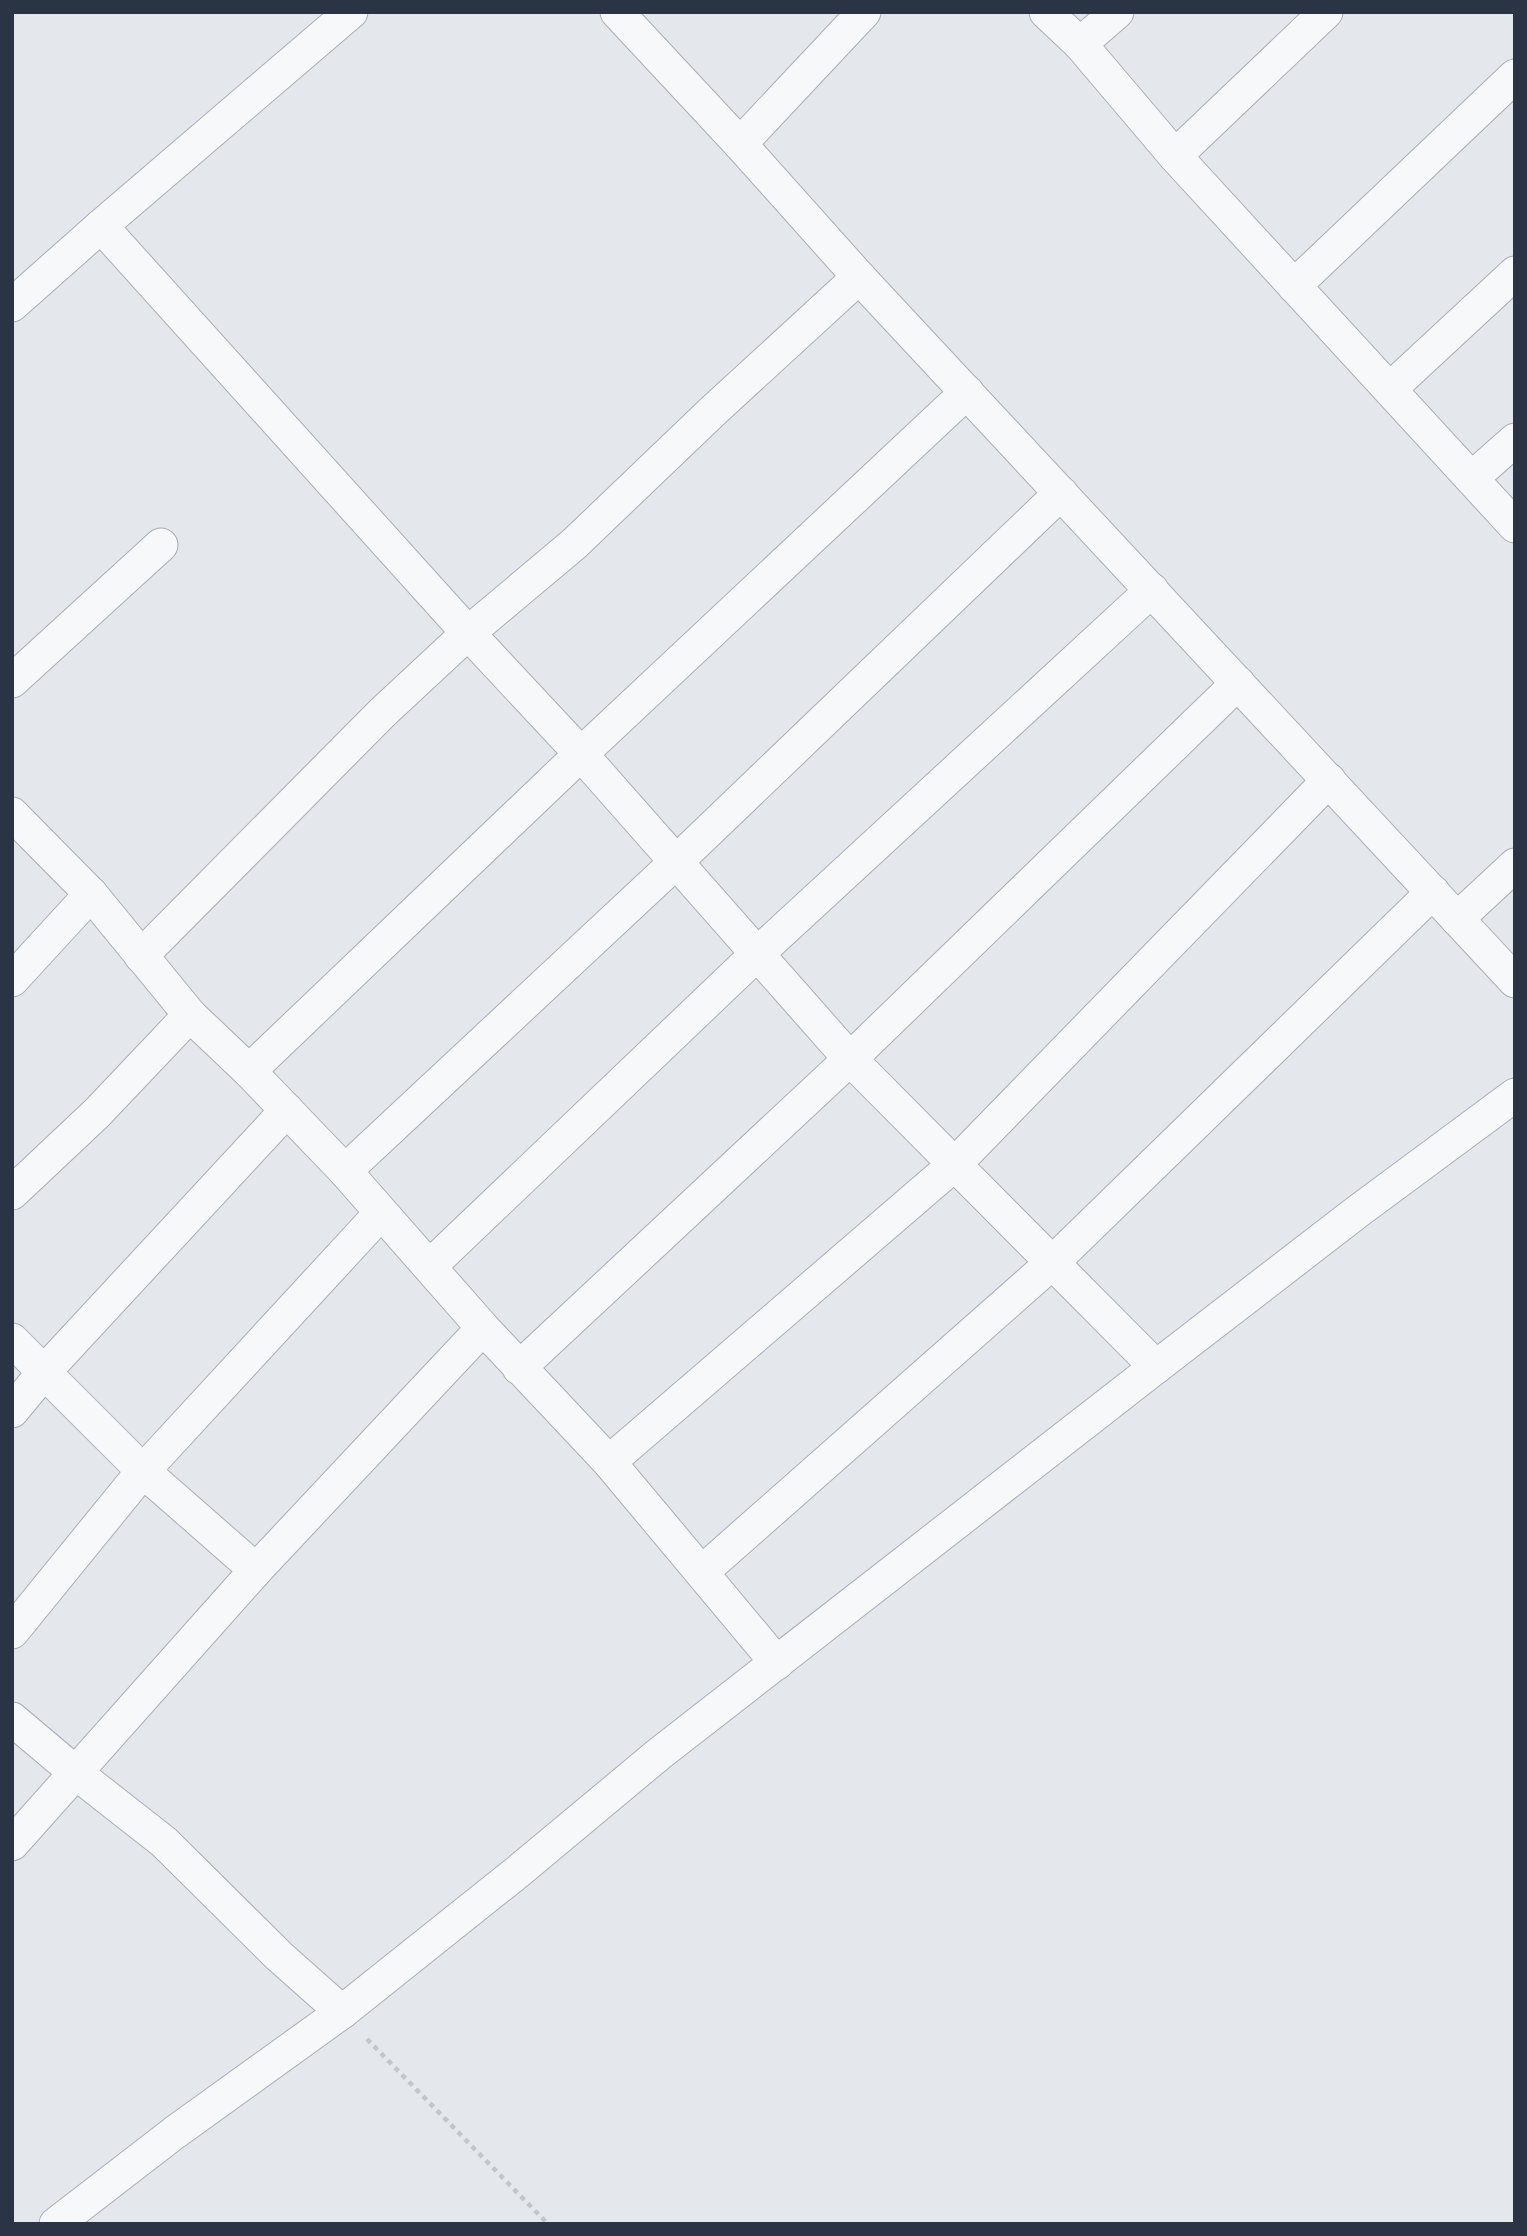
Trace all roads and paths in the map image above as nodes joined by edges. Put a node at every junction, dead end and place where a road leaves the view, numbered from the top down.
1 (351, 12) edge
2 (617, 12) edge
3 (864, 12) edge
4 (1046, 12) edge
5 (1117, 12) edge
6 (1326, 12) edge
7 (1080, 44) junction
8 (1515, 76) edge
9 (740, 144) junction
10 (1175, 156) junction
11 (101, 226) junction
12 (1515, 272) edge
13 (859, 277) junction
14 (1294, 286) junction
15 (12, 305) edge
16 (1390, 389) junction
17 (967, 392) junction
18 (1515, 440) edge
19 (1472, 478) junction
20 (1061, 493) junction
21 (1515, 526) edge
22 (161, 545) dead end
23 (1152, 590) junction
24 (468, 633) junction
25 (12, 681) edge
26 (1238, 683) junction
27 (581, 754) junction
28 (1329, 780) junction
29 (12, 814) edge
30 (675, 863) junction
31 (1515, 865) edge
32 (1433, 892) junction
33 (91, 894) junction
34 (1457, 919) junction
35 (756, 955) junction
36 (141, 956) junction
37 (12, 980) edge
38 (1515, 981) edge
39 (190, 1015) junction
40 (850, 1059) junction
41 (249, 1071) junction
42 (1515, 1095) edge
43 (287, 1110) junction
44 (955, 1164) junction
45 (345, 1171) junction
46 (12, 1193) edge
47 (381, 1213) junction
48 (1053, 1262) junction
49 (430, 1266) junction
50 (483, 1328) junction
51 (12, 1340) edge
52 (1156, 1367) junction
53 (519, 1368) junction
54 (46, 1371) junction
55 (12, 1411) edge
56 (609, 1462) junction
57 (143, 1471) junction
58 (256, 1570) junction
59 (702, 1572) junction
60 (12, 1632) edge
61 (777, 1663) junction
62 (12, 1719) edge
63 (76, 1773) junction
64 (12, 1844) edge
65 (342, 2012) junction
66 (56, 2224) edge
67 (548, 2224) edge

1 - 11 street
2 - 9 street
3 - 9 street
4 - 7 street
5 - 7 street
6 - 10 street
7 - 10 street
8 - 14 street
9 - 13 street
10 - 14 street
11 - 15 street
11 - 24 street
12 - 16 street
13 - 17 street
13 - 24 street
14 - 16 street
16 - 19 street
17 - 20 street
17 - 27 street
18 - 19 street
19 - 21 street
20 - 23 street
20 - 30 street
22 - 25 street
23 - 26 street
23 - 35 street
24 - 27 street
24 - 36 street
26 - 28 street
26 - 40 street
27 - 30 street
27 - 41 street
28 - 32 street
28 - 44 street
29 - 33 street
30 - 35 street
30 - 45 street
31 - 34 street
32 - 34 street
32 - 48 street
33 - 36 street
33 - 37 street
34 - 38 street
35 - 40 street
35 - 49 street
36 - 39 street
39 - 41 street
39 - 46 street
40 - 44 street
40 - 53 street
41 - 43 street
42 - 52 street
43 - 45 street
43 - 54 street
44 - 48 street
44 - 56 street
45 - 47 street
47 - 49 street
47 - 57 street
48 - 52 street
48 - 59 street
49 - 50 street
50 - 53 street
50 - 58 street
51 - 54 street
52 - 61 street
53 - 56 street
54 - 55 street
54 - 57 street
56 - 59 street
57 - 58 street
57 - 60 street
58 - 63 street
59 - 61 street
61 - 65 street
62 - 63 street
63 - 64 street
63 - 65 street
65 - 66 street
65 - 67 path

